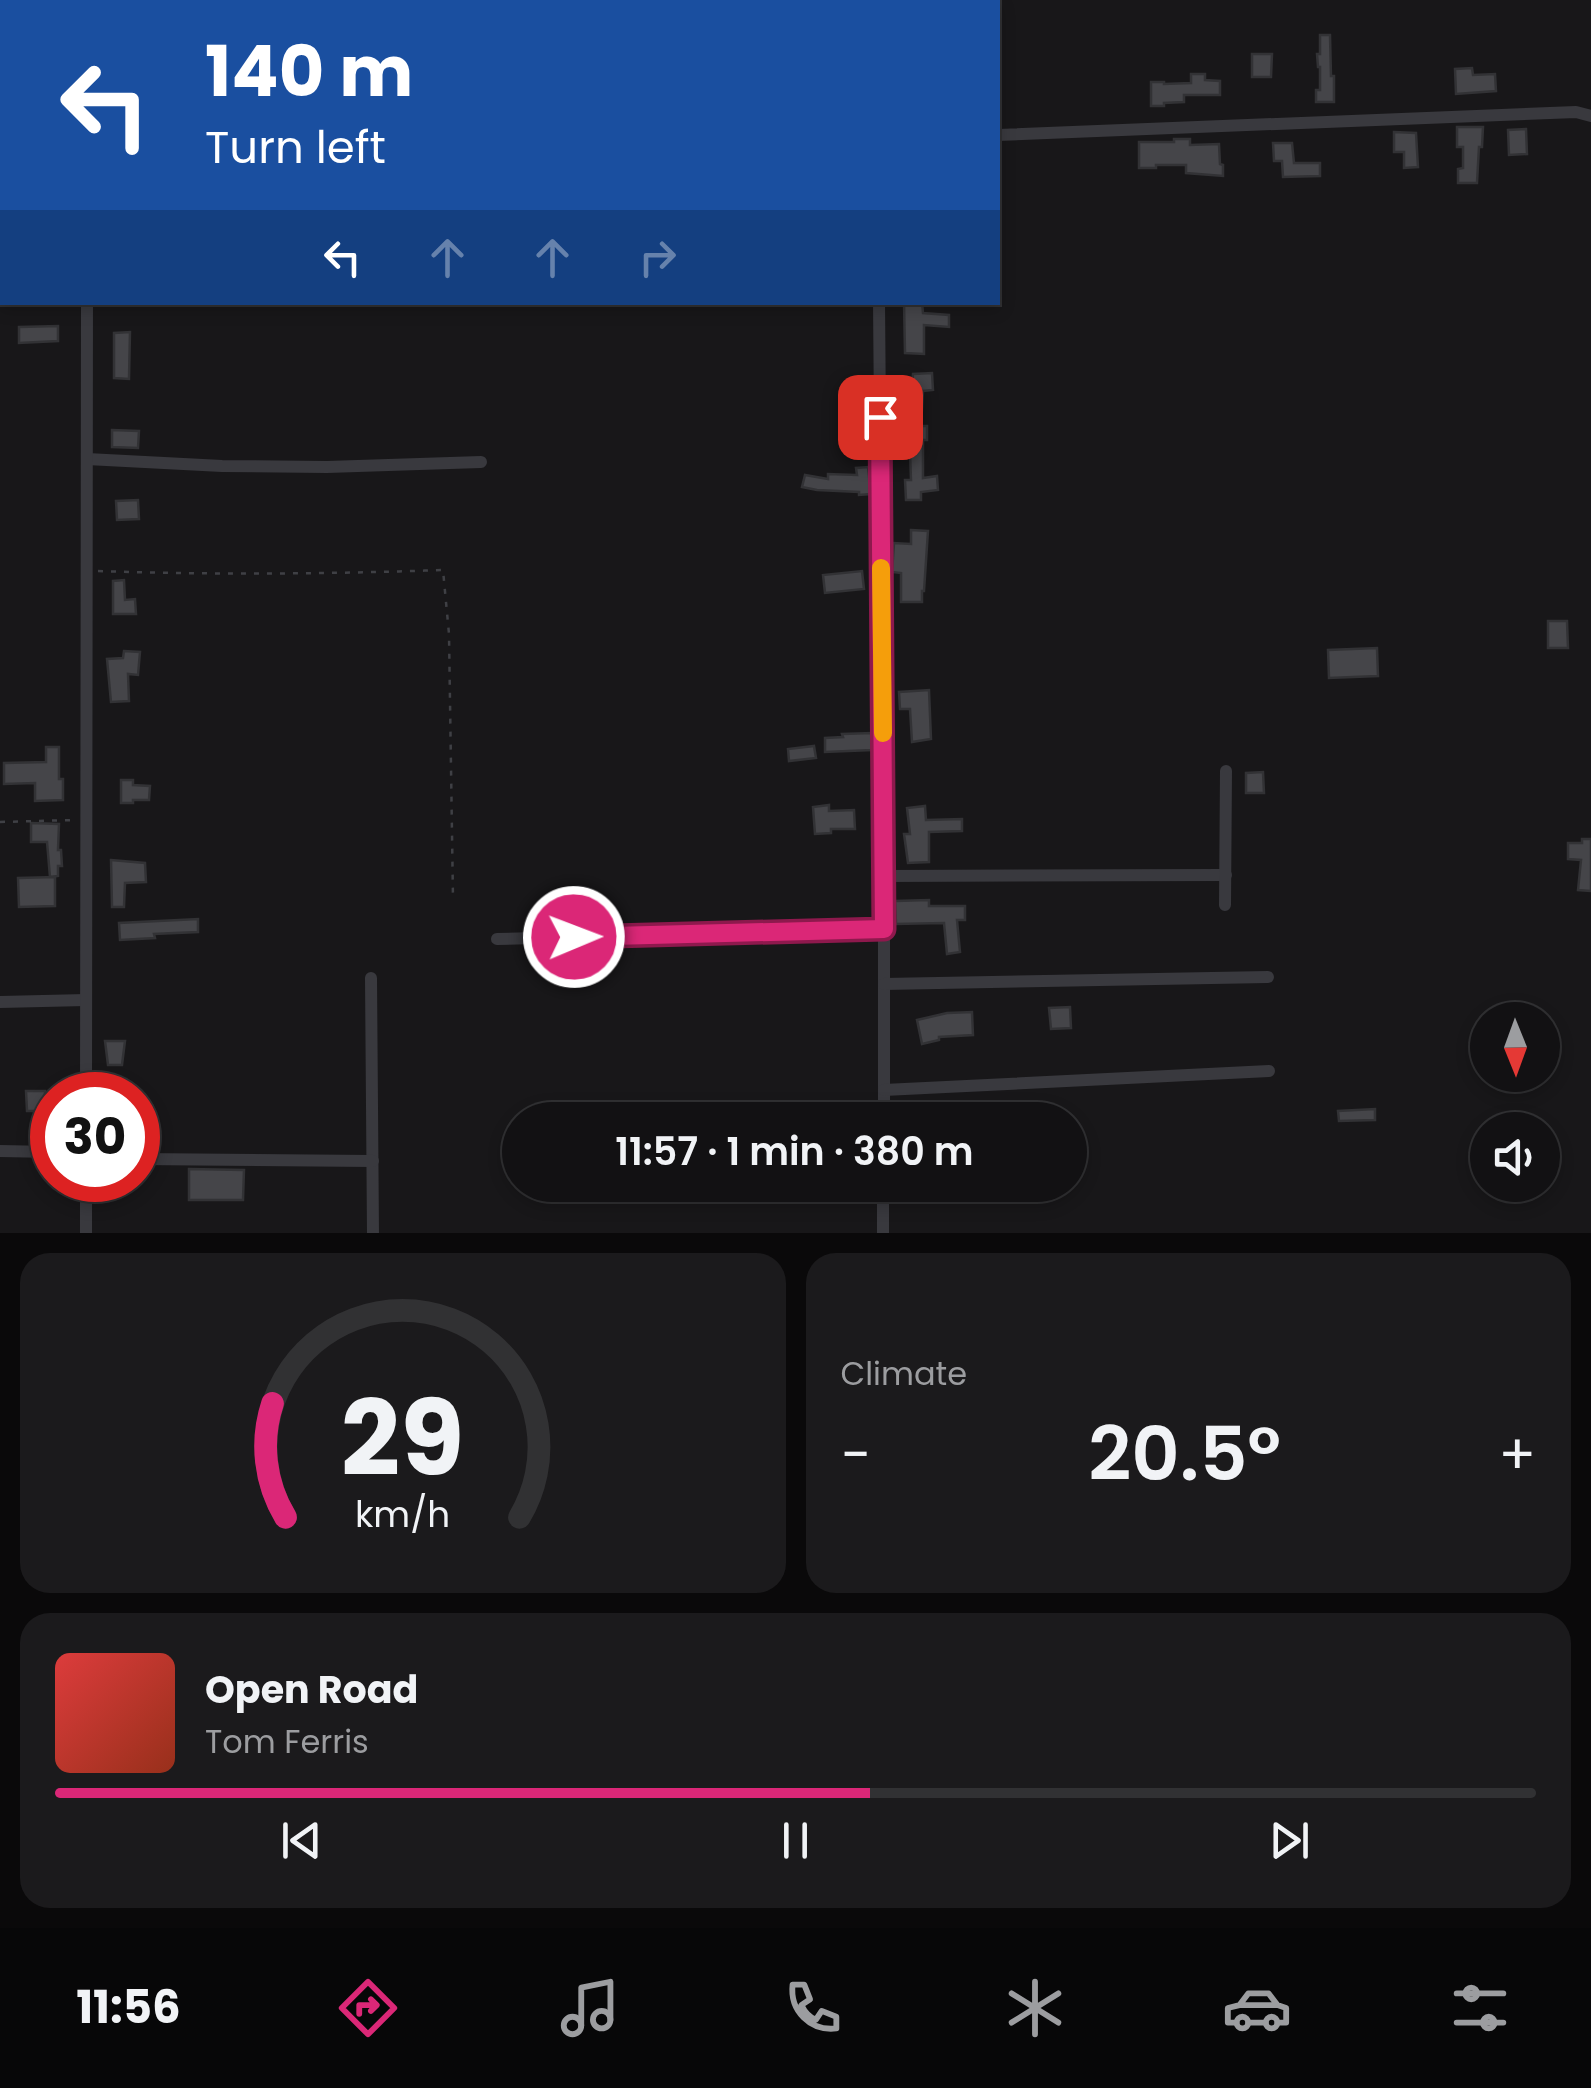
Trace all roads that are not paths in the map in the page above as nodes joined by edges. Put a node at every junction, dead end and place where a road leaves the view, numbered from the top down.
1 (1591, 116) edge
2 (1000, 134) edge
3 (87, 305) edge
4 (878, 305) edge
5 (87, 459) junction
6 (482, 462) dead end
7 (1226, 771) dead end
8 (1226, 875) junction
9 (884, 876) junction
10 (1225, 906) dead end
11 (884, 929) junction
12 (497, 939) dead end
13 (1268, 977) dead end
14 (371, 978) dead end
15 (884, 984) junction
16 (86, 1000) junction
17 (0, 1002) edge
18 (1268, 1071) dead end
19 (86, 1072) edge
20 (884, 1090) junction
21 (884, 1102) edge
22 (0, 1151) edge
23 (30, 1152) edge
24 (160, 1158) edge
25 (373, 1161) junction
26 (86, 1202) edge
27 (884, 1202) edge
28 (86, 1233) edge
29 (374, 1233) edge
30 (883, 1233) edge

1 - 2 street
3 - 5 street
4 - 9 street
5 - 6 street
5 - 16 street
7 - 8 street
8 - 9 street
8 - 10 street
9 - 11 street
11 - 12 street
11 - 15 street
13 - 15 street
14 - 25 street
15 - 20 street
16 - 17 street
16 - 19 street
18 - 20 street
20 - 21 street
22 - 23 street
24 - 25 street
25 - 29 street
26 - 28 street
27 - 30 street

